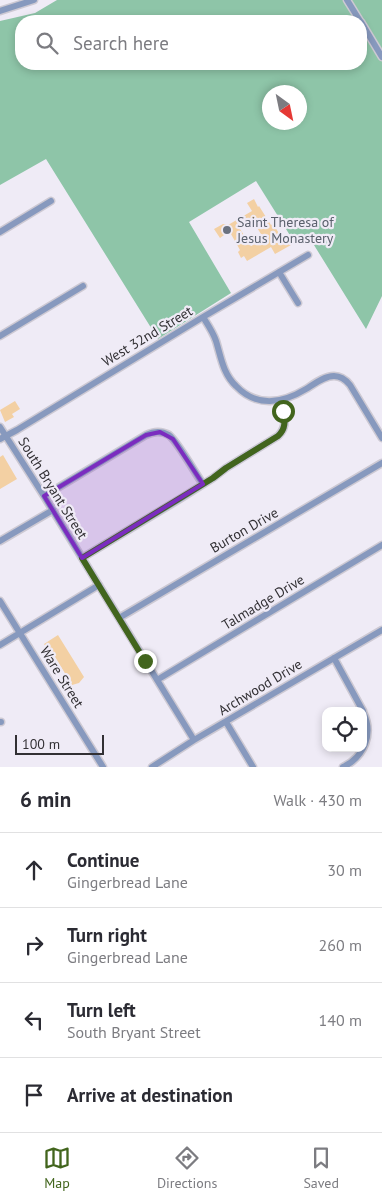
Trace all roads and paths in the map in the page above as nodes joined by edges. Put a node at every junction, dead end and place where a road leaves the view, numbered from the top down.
1 (34, 0) edge
2 (347, 0) edge
3 (0, 11) edge
4 (356, 15) edge
5 (367, 33) edge
6 (382, 57) edge
7 (51, 201) dead end
8 (0, 232) edge
9 (308, 255) dead end
10 (279, 272) junction
11 (83, 286) dead end
12 (298, 303) dead end
13 (203, 317) junction
14 (0, 336) edge
15 (280, 400) junction
16 (0, 427) edge
17 (3, 437) edge
18 (382, 438) edge
19 (382, 463) edge
20 (202, 484) junction
21 (44, 496) junction
22 (53, 510) junction
23 (0, 542) edge
24 (382, 545) edge
25 (82, 558) junction
26 (99, 585) junction
27 (0, 601) edge
28 (119, 618) junction
29 (382, 630) edge
30 (20, 633) junction
31 (0, 646) edge
32 (334, 658) junction
33 (157, 680) junction
34 (361, 707) edge
35 (226, 722) junction
36 (367, 723) edge
37 (367, 736) edge
38 (194, 740) junction
39 (361, 752) edge
40 (103, 767) edge
41 (152, 767) edge
42 (253, 767) edge
43 (343, 767) edge

1 - 3 street
2 - 4 street
5 - 6 street
7 - 8 street
9 - 10 street, West 32nd Street
10 - 12 street
10 - 13 street, West 32nd Street
11 - 14 street
13 - 15 street
13 - 17 street, West 32nd Street
15 - 18 street
15 - 20 street
16 - 17 street, South Bryant Street
17 - 21 street, South Bryant Street
19 - 28 street, Burton Drive
20 - 21 street
20 - 25 street
21 - 22 street, South Bryant Street
22 - 23 street
22 - 25 street, South Bryant Street
24 - 33 street, Talmadge Drive
25 - 26 street, South Bryant Street
26 - 28 street, South Bryant Street
26 - 30 street
27 - 30 street, Ware Street
28 - 33 street, South Bryant Street
29 - 32 street, Archwood Drive
30 - 31 street
30 - 40 street, Ware Street
32 - 34 street
32 - 35 street, Archwood Drive
33 - 38 street, South Bryant Street
35 - 38 street, Archwood Drive
35 - 42 street
36 - 37 street
38 - 41 street, Archwood Drive
39 - 43 street

